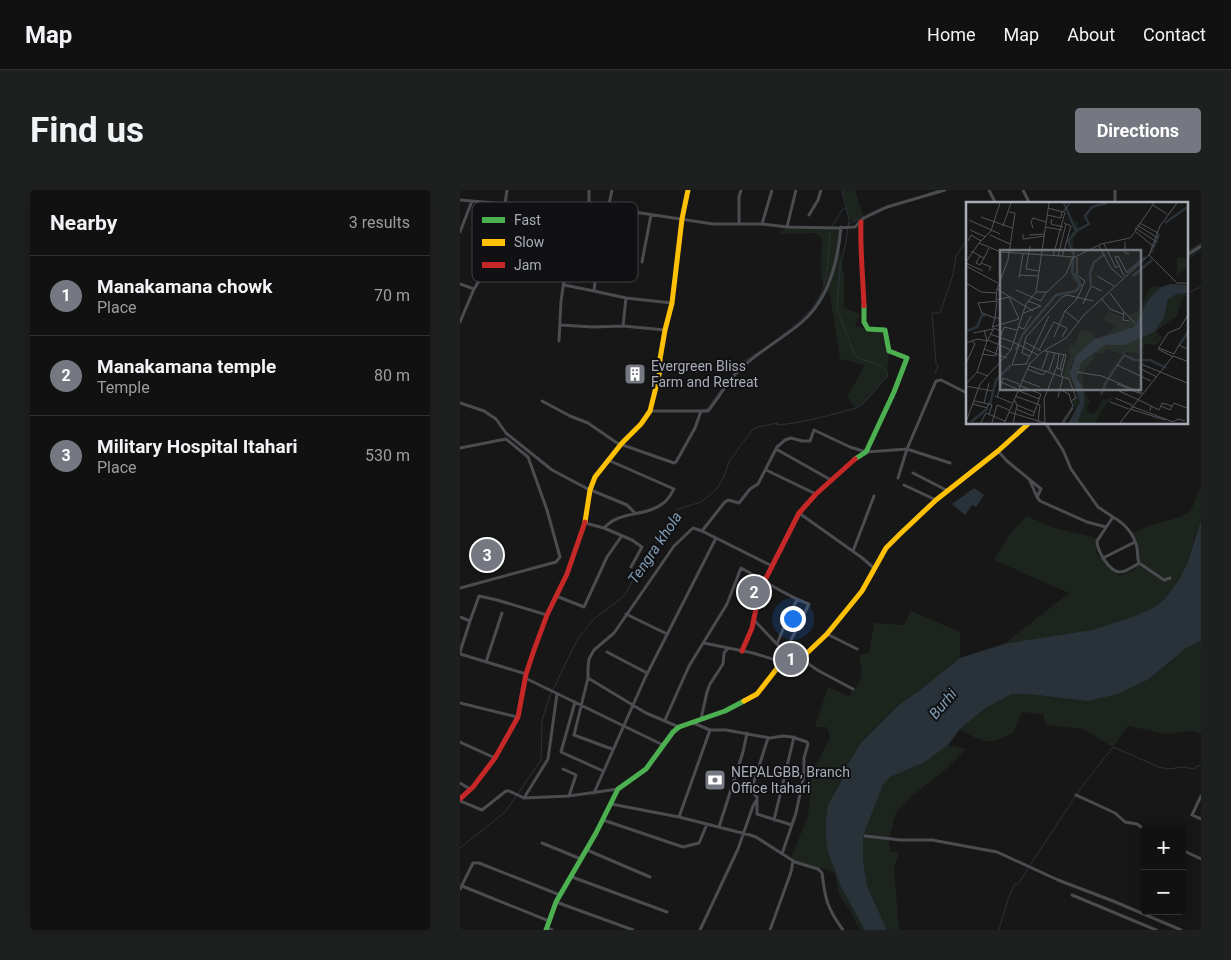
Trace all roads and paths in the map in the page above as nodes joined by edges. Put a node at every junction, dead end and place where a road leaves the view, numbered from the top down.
1 (688, 190) edge
2 (741, 190) edge
3 (772, 190) edge
4 (796, 190) edge
5 (821, 190) edge
6 (945, 190) edge
7 (988, 190) edge
8 (1023, 190) edge
9 (460, 200) edge
10 (472, 202) joint
11 (995, 202) edge
12 (1029, 202) edge
13 (638, 213) edge
14 (651, 215) junction
15 (810, 215) dead end
16 (682, 219) junction
17 (861, 222) junction
18 (739, 224) junction
19 (762, 224) junction
20 (787, 227) junction
21 (840, 228) junction
22 (460, 232) edge
23 (1201, 246) edge
24 (1188, 254) edge
25 (642, 262) dead end
26 (478, 282) edge
27 (595, 282) edge
28 (460, 284) edge
29 (564, 284) joint
30 (474, 289) junction
31 (594, 291) junction
32 (626, 298) junction
33 (672, 303) junction
34 (460, 322) edge
35 (561, 325) junction
36 (623, 326) junction
37 (665, 330) junction
38 (560, 341) dead end
39 (966, 392) edge
40 (542, 401) dead end
41 (460, 403) edge
42 (650, 411) junction
43 (701, 411) junction
44 (1027, 425) edge
45 (1047, 425) edge
46 (622, 443) junction
47 (460, 448) edge
48 (907, 449) junction
49 (776, 450) junction
50 (998, 451) junction
51 (866, 452) junction
52 (608, 460) junction
53 (950, 463) dead end
54 (766, 470) junction
55 (913, 473) dead end
56 (898, 478) dead end
57 (831, 480) junction
58 (1030, 481) junction
59 (904, 486) dead end
60 (590, 490) junction
61 (948, 491) junction
62 (816, 494) junction
63 (874, 496) dead end
64 (1037, 497) junction
65 (936, 500) junction
66 (635, 513) junction
67 (799, 513) junction
68 (1113, 517) junction
69 (585, 523) junction
70 (1106, 527) junction
71 (604, 528) junction
72 (702, 531) junction
73 (621, 537) junction
74 (716, 538) junction
75 (1135, 542) junction
76 (853, 551) junction
77 (1104, 558) junction
78 (1139, 563) junction
79 (772, 566) junction
80 (631, 567) dead end
81 (876, 570) junction
82 (1170, 578) dead end
83 (765, 580) junction
84 (460, 583) edge
85 (461, 588) edge
86 (556, 596) junction
87 (798, 600) junction
88 (502, 613) dead end
89 (626, 614) junction
90 (547, 616) junction
91 (460, 617) edge
92 (754, 620) junction
93 (470, 621) junction
94 (667, 634) junction
95 (827, 634) junction
96 (704, 642) junction
97 (777, 644) junction
98 (728, 648) junction
99 (857, 649) dead end
100 (742, 651) junction
101 (607, 652) dead end
102 (785, 652) junction
103 (460, 653) edge
104 (798, 657) junction
105 (791, 659) junction
106 (486, 662) junction
107 (782, 662) junction
108 (647, 673) junction
109 (526, 676) junction
110 (588, 678) junction
111 (853, 689) dead end
112 (557, 694) junction
113 (460, 702) edge
114 (575, 702) junction
115 (632, 704) junction
116 (582, 705) junction
117 (518, 717) junction
118 (701, 719) junction
119 (665, 720) junction
120 (690, 722) junction
121 (623, 724) junction
122 (679, 727) junction
123 (710, 730) junction
124 (747, 733) junction
125 (794, 737) junction
126 (768, 738) junction
127 (460, 742) edge
128 (663, 745) junction
129 (612, 749) junction
130 (496, 758) junction
131 (563, 769) dead end
132 (603, 771) junction
133 (460, 783) edge
134 (470, 789) junction
135 (618, 789) junction
136 (594, 793) junction
137 (1076, 795) dead end
138 (569, 796) junction
139 (1201, 796) edge
140 (522, 797) junction
141 (460, 800) edge
142 (756, 802) junction
143 (611, 804) junction
144 (679, 817) junction
145 (1201, 819) edge
146 (603, 820) junction
147 (774, 820) junction
148 (708, 824) junction
149 (792, 825) junction
150 (719, 827) junction
151 (1141, 827) edge
152 (743, 834) junction
153 (865, 836) dead end
154 (542, 843) dead end
155 (587, 850) junction
156 (1186, 852) edge
157 (782, 854) junction
158 (582, 859) junction
159 (1201, 859) edge
160 (793, 861) junction
161 (572, 877) junction
162 (650, 877) dead end
163 (461, 887) edge
164 (560, 895) junction
165 (1072, 895) dead end
166 (556, 902) junction
167 (667, 912) dead end
168 (549, 921) junction
169 (549, 929) edge
170 (633, 930) edge
171 (700, 930) edge
172 (770, 930) edge
173 (843, 930) edge
174 (1156, 930) edge
175 (1181, 930) edge

1 - 16 street
2 - 18 street
3 - 19 street
4 - 20 street
5 - 15 street
6 - 17 street
7 - 11 street
8 - 12 street
9 - 10 street
10 - 22 street
13 - 14 street
14 - 16 street
14 - 25 street
16 - 18 street
16 - 33 street
17 - 21 street
17 - 51 street
18 - 19 street
19 - 20 street
20 - 21 street
21 - 43 street
23 - 24 street
26 - 30 street
27 - 31 street
28 - 30 street
29 - 31 street
29 - 35 street
30 - 34 street
31 - 32 street
32 - 33 street
32 - 36 street
33 - 37 street
35 - 36 street
35 - 38 street
36 - 37 street
37 - 42 street
39 - 48 street
40 - 46 street
41 - 60 street
42 - 43 street
42 - 46 street
43 - 46 street
44 - 50 street
45 - 68 street
46 - 52 street
47 - 85 street
48 - 51 street
48 - 53 street
48 - 56 street
49 - 51 street
49 - 54 street
49 - 57 street
50 - 58 street
50 - 61 street
51 - 57 street
52 - 60 street
52 - 66 street
54 - 62 street
54 - 72 street
55 - 61 street
57 - 62 street
58 - 64 street
58 - 64 street
59 - 65 street
60 - 66 street
60 - 69 street
61 - 65 street
62 - 67 street
63 - 76 street
64 - 70 street
65 - 81 street
66 - 71 street
67 - 76 street
67 - 79 street
68 - 70 street
68 - 75 street
69 - 71 street
69 - 86 street
70 - 77 street
71 - 73 street
72 - 74 street
72 - 89 street
73 - 80 street
73 - 86 street
74 - 79 street
74 - 94 street
75 - 77 street
75 - 78 street
76 - 81 street
77 - 78 street
78 - 82 street
79 - 83 street
81 - 95 street
83 - 87 street
83 - 92 street
83 - 96 street
84 - 85 street
86 - 90 street
87 - 97 street
87 - 102 street
88 - 106 street
89 - 94 street
89 - 110 street
90 - 93 street
90 - 109 street
91 - 93 street
92 - 97 street
92 - 100 street
93 - 103 street
94 - 108 street
95 - 99 street
95 - 104 street
96 - 98 street
96 - 119 street
97 - 102 street
98 - 100 street
98 - 118 street
100 - 107 street
101 - 108 street
102 - 105 street
103 - 106 street
104 - 105 street
104 - 111 street
105 - 107 street
106 - 109 street
107 - 118 street
108 - 115 street
109 - 112 street
109 - 117 street
110 - 115 street
110 - 116 street
112 - 114 street
112 - 140 street
113 - 117 street
114 - 116 street
114 - 132 street
115 - 119 street
115 - 121 street
116 - 121 street
116 - 129 street
117 - 130 street
118 - 120 street
119 - 122 street
120 - 122 street
120 - 123 street
121 - 128 street
121 - 129 street
122 - 128 street
123 - 124 street
123 - 144 street
124 - 126 street
124 - 150 street
125 - 126 street
125 - 147 street
125 - 149 street
126 - 142 street
127 - 130 street
128 - 135 street
129 - 132 street
130 - 134 street
131 - 138 street
132 - 136 street
133 - 134 street
134 - 141 street
135 - 136 street
135 - 143 street
136 - 138 street
137 - 151 street
138 - 140 street
139 - 145 street
140 - 141 street
142 - 147 street
142 - 152 street
143 - 144 street
143 - 146 street
144 - 148 street
146 - 148 street
146 - 155 street
147 - 149 street
148 - 150 street
149 - 157 street
150 - 152 street
152 - 157 street
152 - 171 street
153 - 175 street
154 - 158 street
155 - 158 street
155 - 162 street
156 - 159 street
157 - 160 street
158 - 161 street
160 - 172 street
160 - 173 street
161 - 164 street
161 - 167 street
163 - 164 street
163 - 168 street
164 - 166 street
165 - 174 street
166 - 168 street
166 - 170 street
168 - 169 street

